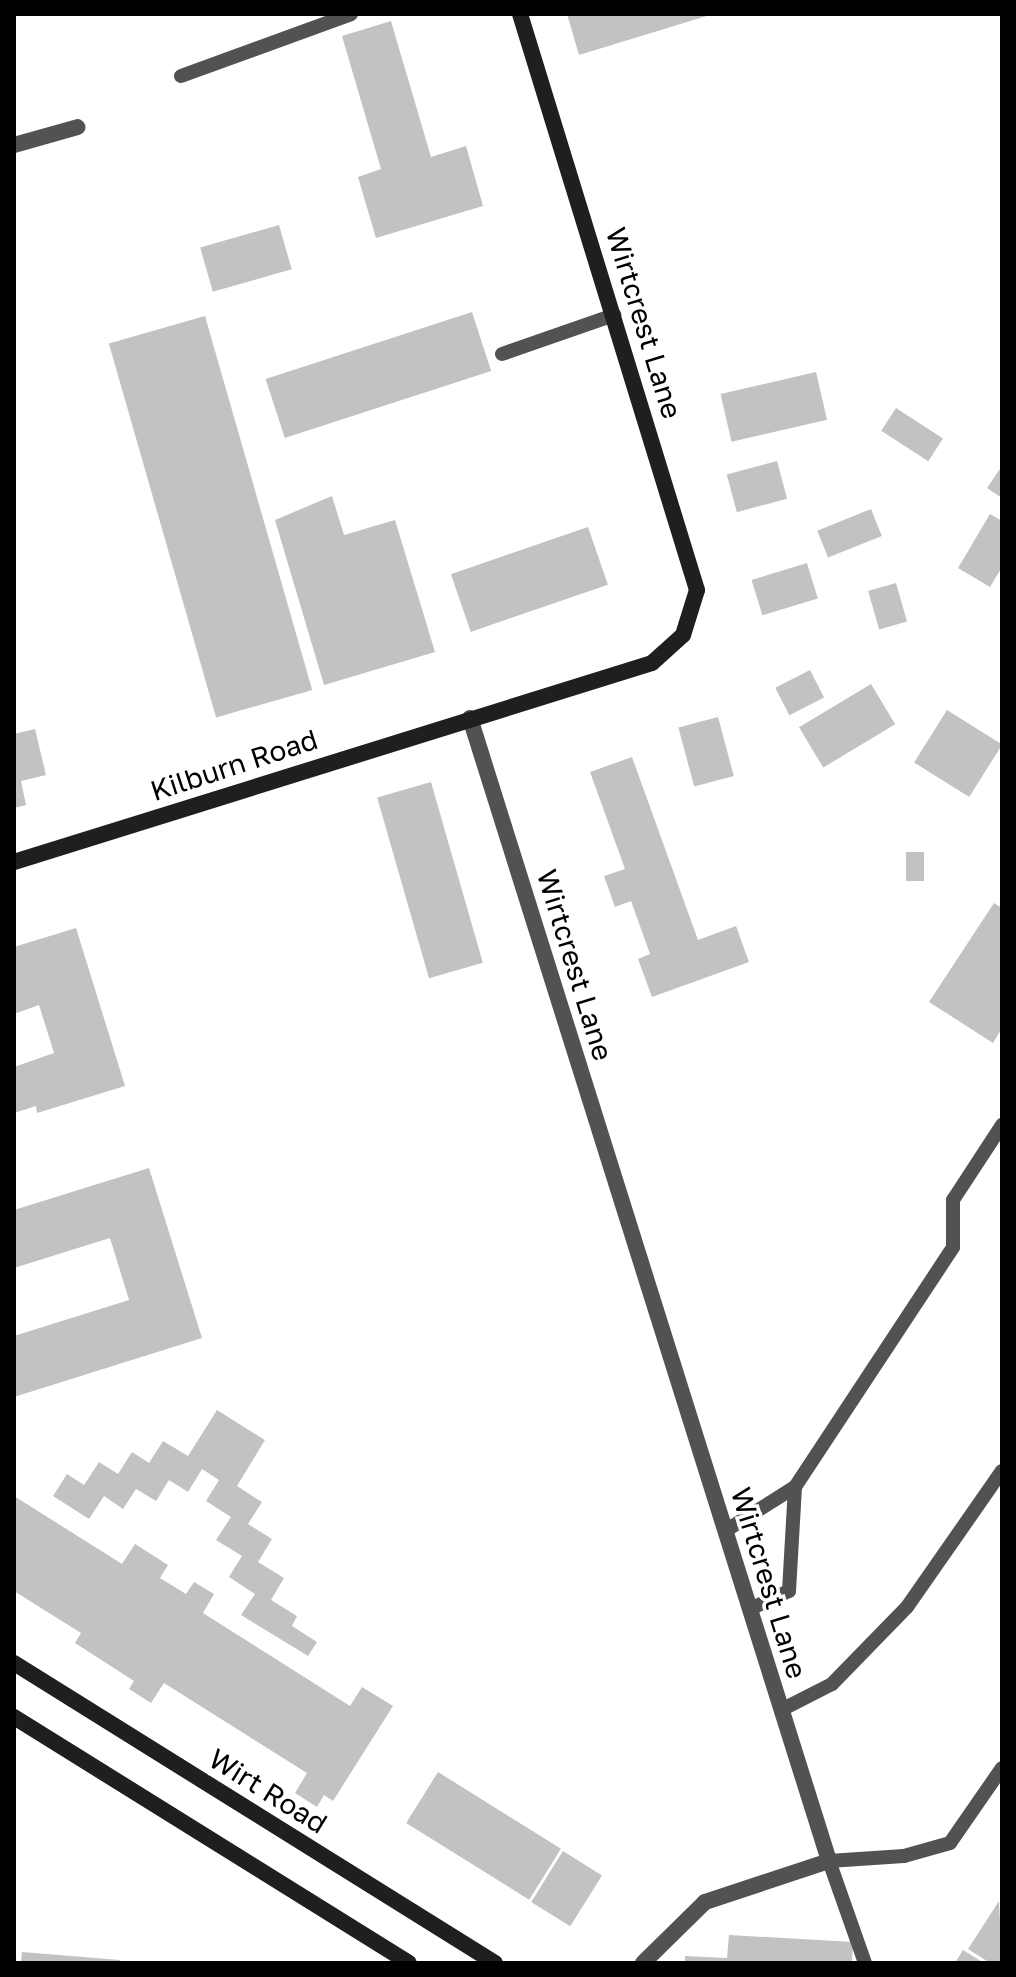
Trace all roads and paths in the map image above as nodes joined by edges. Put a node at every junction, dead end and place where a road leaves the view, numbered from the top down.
1 (351, 14) edge
2 (520, 14) edge
3 (181, 76) dead end
4 (78, 127) dead end
5 (14, 145) edge
6 (614, 315) junction
7 (502, 354) dead end
8 (470, 718) junction
9 (14, 862) edge
10 (1002, 1125) edge
11 (1002, 1471) edge
12 (795, 1487) junction
13 (725, 1531) junction
14 (750, 1609) junction
15 (14, 1663) edge
16 (781, 1710) junction
17 (14, 1717) edge
18 (1002, 1768) edge
19 (829, 1861) junction
20 (409, 1963) edge
21 (495, 1963) edge
22 (643, 1963) edge
23 (865, 1963) edge

1 - 3 lane
2 - 6 street, Wirtcrest Lane
4 - 5 street
6 - 7 lane
6 - 8 street, Wirtcrest Lane
8 - 9 street, Kilburn Road
8 - 13 street, Wirtcrest Lane
10 - 12 lane
11 - 16 lane
12 - 13 lane
12 - 14 lane
13 - 14 street, Wirtcrest Lane
14 - 16 street, Wirtcrest Lane
15 - 21 street, Wirt Road
16 - 19 street, Wirtcrest Lane
17 - 20 street
18 - 19 lane
19 - 22 street
19 - 23 lane

